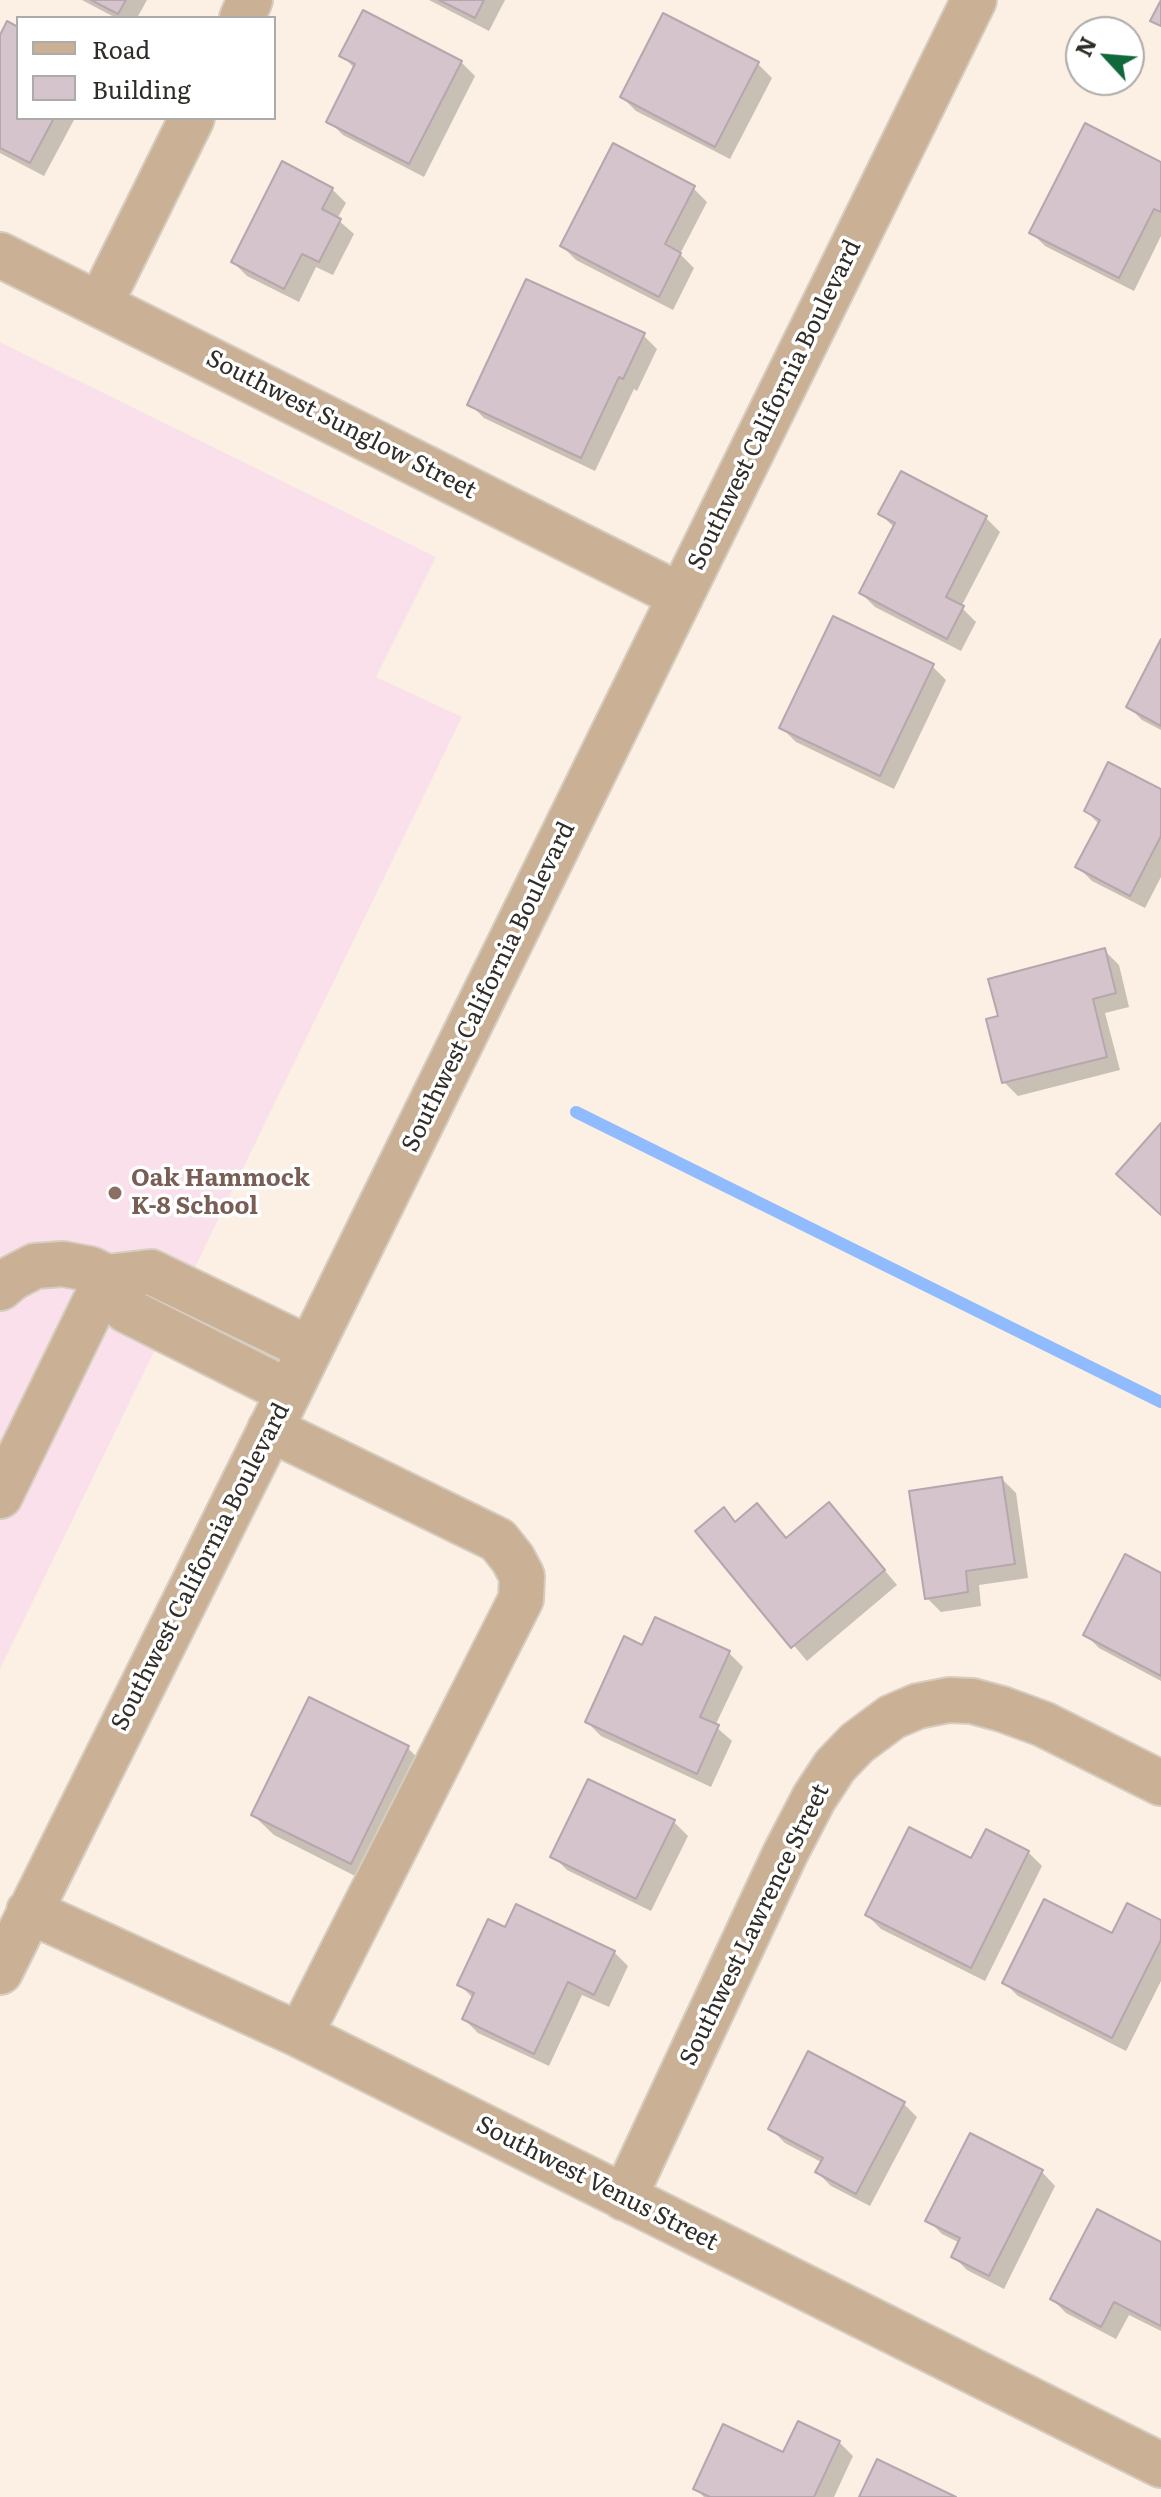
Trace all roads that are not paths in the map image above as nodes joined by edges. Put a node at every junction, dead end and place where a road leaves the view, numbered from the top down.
1 (974, 0) edge
2 (191, 120) edge
3 (0, 255) edge
4 (100, 304) junction
5 (681, 596) junction
6 (107, 1277) junction
7 (0, 1288) edge
8 (310, 1349) junction
9 (280, 1410) junction
10 (0, 1496) edge
11 (1161, 1783) edge
12 (29, 1911) junction
13 (0, 1972) edge
14 (300, 2035) junction
15 (624, 2198) junction
16 (1161, 2465) edge

1 - 5 street, Southwest California Boulevard
2 - 4 street
3 - 4 street, Southwest Sunglow Street
4 - 5 street, Southwest Sunglow Street
5 - 8 street, Southwest California Boulevard
6 - 7 street
6 - 8 street
6 - 9 street
6 - 10 street
8 - 9 street, Southwest California Boulevard
9 - 12 street, Southwest California Boulevard
9 - 14 street
11 - 15 street, Southwest Lawrence Street
12 - 13 street, Southwest California Boulevard
12 - 14 street, Southwest Venus Street
14 - 15 street, Southwest Venus Street
15 - 16 street, Southwest Venus Street

